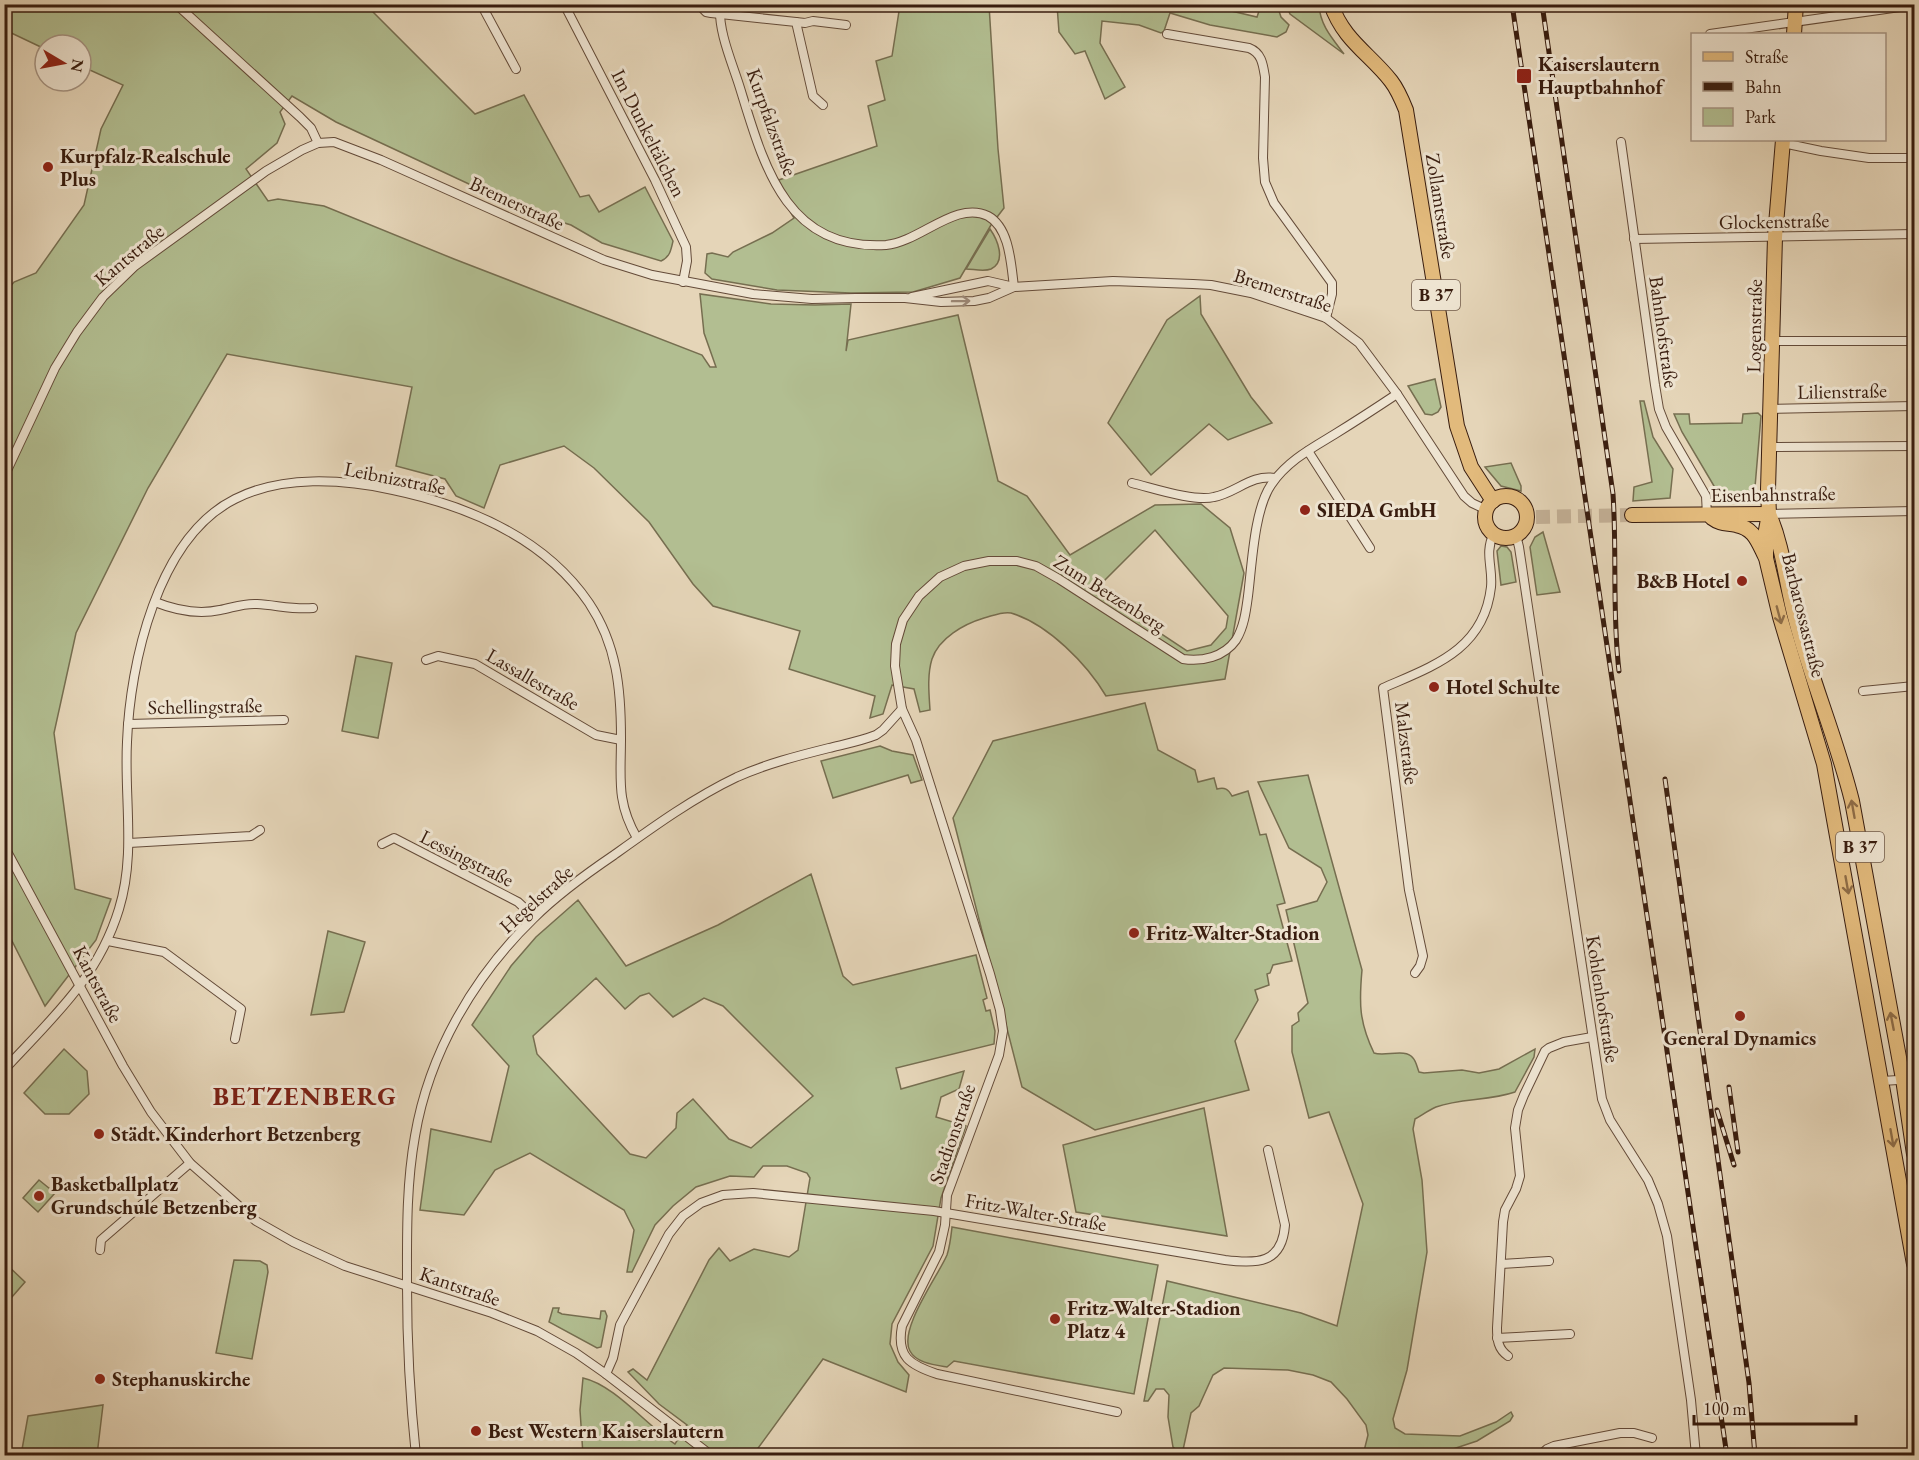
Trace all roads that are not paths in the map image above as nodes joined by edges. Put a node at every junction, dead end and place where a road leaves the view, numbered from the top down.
1 (176, 4) edge
2 (481, 4) edge
3 (564, 4) edge
4 (698, 4) edge
5 (1331, 4) edge
6 (1796, 4) edge
7 (1914, 5) edge
8 (720, 9) edge
9 (796, 22) junction
10 (846, 25) dead end
11 (1795, 28) edge
12 (1724, 33) edge
13 (1167, 34) dead end
14 (516, 69) dead end
15 (823, 105) dead end
16 (1783, 141) edge
17 (1621, 142) dead end
18 (318, 143) junction
19 (1914, 158) edge
20 (1914, 234) edge
21 (1775, 237) junction
22 (1634, 239) junction
23 (683, 282) junction
24 (1014, 286) junction
25 (905, 298) junction
26 (1326, 318) junction
27 (1773, 341) junction
28 (1914, 341) edge
29 (1397, 394) junction
30 (1914, 406) edge
31 (1771, 409) junction
32 (1914, 446) edge
33 (1769, 447) junction
34 (1308, 451) junction
35 (4, 477) edge
36 (1275, 478) junction
37 (1132, 483) dead end
38 (1490, 506) junction
39 (1914, 512) edge
40 (1769, 514) junction
41 (1632, 515) tunnel mouth
42 (1707, 515) junction
43 (1494, 533) junction
44 (1516, 535) junction
45 (1370, 548) dead end
46 (1766, 558) junction
47 (155, 602) junction
48 (313, 608) dead end
49 (426, 660) dead end
50 (1914, 686) edge
51 (1863, 691) dead end
52 (902, 709) junction
53 (284, 720) dead end
54 (128, 724) junction
55 (621, 740) junction
56 (260, 830) dead end
57 (637, 838) junction
58 (129, 843) junction
59 (382, 844) dead end
60 (4, 846) edge
61 (534, 917) junction
62 (108, 941) junction
63 (1415, 973) dead end
64 (80, 987) junction
65 (1592, 1037) junction
66 (235, 1039) dead end
67 (4, 1070) edge
68 (1909, 1079) edge
69 (1882, 1081) junction
70 (1268, 1150) dead end
71 (1914, 1154) edge
72 (190, 1163) junction
73 (946, 1213) junction
74 (100, 1250) dead end
75 (1549, 1261) dead end
76 (1914, 1263) edge
77 (1501, 1264) junction
78 (406, 1285) junction
79 (1570, 1334) dead end
80 (1497, 1338) junction
81 (1508, 1356) dead end
82 (606, 1374) junction
83 (1117, 1412) dead end
84 (1652, 1438) dead end
85 (416, 1455) edge
86 (712, 1455) edge
87 (1539, 1455) edge
88 (1696, 1455) edge

1 - 18 street
2 - 14 street
3 - 23 street, Im Dunkeltälchen
4 - 8 street
5 - 38 main road, Zollamtstraße / B 37
6 - 11 main road
7 - 11 street
8 - 9 street
8 - 24 street, Kurpfalzstraße
9 - 10 street
9 - 15 street
11 - 12 street
13 - 26 street
16 - 19 street
16 - 21 main road, Logenstraße / B 37
17 - 22 street, Bahnhofstraße
18 - 23 street, Bremerstraße
18 - 35 street, Kantstraße
20 - 21 street, Glockenstraße
21 - 22 street, Glockenstraße
21 - 27 main road, Logenstraße / B 37
22 - 42 street, Bahnhofstraße
23 - 25 street, Bremerstraße
24 - 25 street, Bremerstraße
25 -> 24 street, Bremerstraße
24 - 26 street, Bremerstraße
26 - 29 street, Bremerstraße
27 - 28 street
27 - 31 main road, Logenstraße / B 37
29 - 34 street, Zum Betzenberg
29 - 38 street, Bremerstraße
30 - 31 street, Lilienstraße
31 - 33 main road, Logenstraße / B 37
32 - 33 street
33 - 40 main road, Logenstraße / B 37
34 - 36 street, Zum Betzenberg
34 - 45 street
36 - 37 street
36 - 52 street, Zum Betzenberg
38 - 43 main road
38 - 44 main road
39 - 40 street, Eisenbahnstraße
40 - 42 main road, Eisenbahnstraße / B 37
40 - 46 main road, Barbarossastraße / B 37
68 -> 40 main road, Barbarossastraße / B 37
41 - 42 main road, Eisenbahnstraße / B 37
42 - 46 main road, B 37
43 - 44 main road
43 - 63 street, Malzstraße
44 - 65 street, Kohlenhofstraße
46 -> 69 main road, Barbarossastraße / B 37
47 - 48 street
47 - 54 street, Leibnizstraße
47 - 55 street, Leibnizstraße
49 - 55 street, Lassallestraße
50 - 51 street
52 - 57 street, Hegelstraße
52 - 73 street, Stadionstraße
53 - 54 street, Schellingstraße
54 - 58 street, Leibnizstraße
55 - 57 street, Leibnizstraße
56 - 58 street
57 - 61 street, Hegelstraße
58 - 62 street, Leibnizstraße
59 - 61 street, Lessingstraße
60 - 64 street, Kantstraße
61 - 78 street, Hegelstraße
62 - 64 street, Leibnizstraße
62 - 66 street
64 - 67 street, Leibnizstraße
64 - 72 street, Kantstraße
65 - 77 street
65 - 88 street, Kohlenhofstraße
68 - 69 street
68 - 71 main road, Barbarossastraße / B 37
69 -> 76 main road, Barbarossastraße / B 37
70 - 73 street, Fritz-Walter-Straße
72 - 74 street
72 - 78 street, Kantstraße
73 - 82 street, Fritz-Walter-Straße
73 - 83 street, Stadionstraße
75 - 77 street
77 - 80 street
78 - 82 street, Kantstraße
78 - 85 street, Hegelstraße
79 - 80 street
80 - 81 street
82 - 86 street, Kantstraße
84 - 87 street

